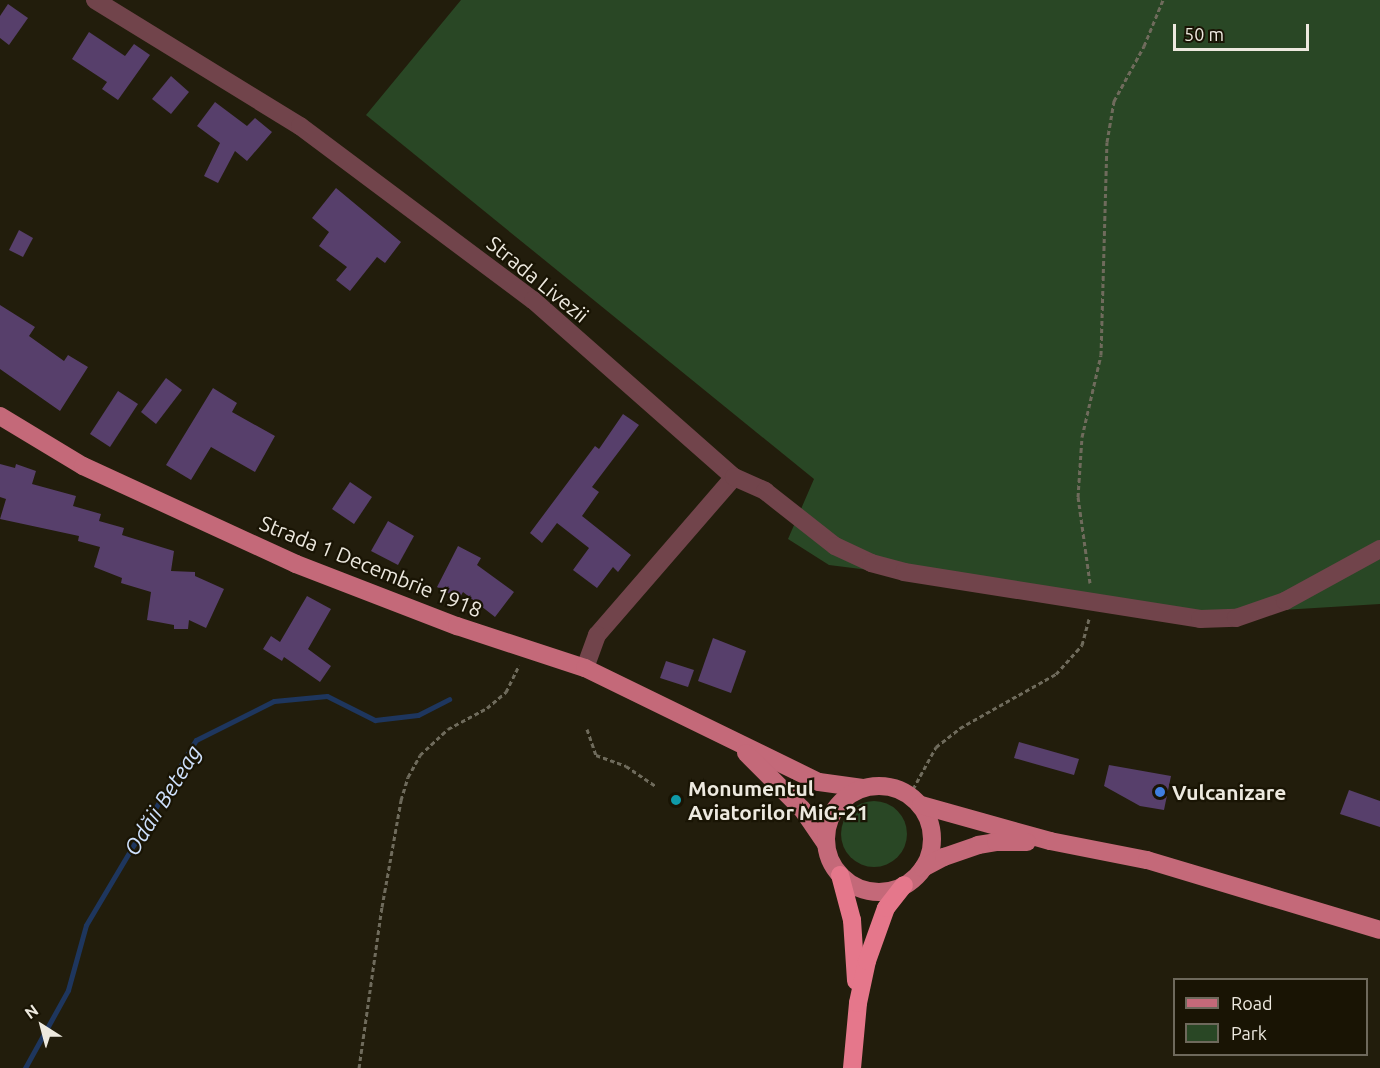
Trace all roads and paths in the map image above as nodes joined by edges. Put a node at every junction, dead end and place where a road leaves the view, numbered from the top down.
1 (95, 0) edge
2 (1163, 0) edge
3 (0, 416) edge
4 (734, 477) junction
5 (1380, 549) edge
6 (1092, 601) junction
7 (526, 650) junction
8 (585, 668) junction
9 (587, 729) dead end
10 (733, 742) junction
11 (657, 787) dead end
12 (863, 788) junction
13 (915, 800) junction
14 (1050, 842) junction
15 (826, 844) junction
16 (923, 868) junction
17 (840, 875) junction
18 (904, 885) junction
19 (1380, 930) edge
20 (858, 1003) junction
21 (359, 1068) edge
22 (852, 1068) edge

1 - 4 street, Strada Livezii
2 - 6 path
3 - 7 main road, Strada 1 Decembrie 1918
4 - 6 street, Strada Livezii
4 - 8 street
5 - 6 street, Strada Livezii
6 - 13 path
7 - 8 main road, Strada 1 Decembrie 1918
7 - 21 path
8 - 10 main road, Strada 1 Decembrie 1918
9 - 11 path
10 - 12 main road, Strada 1 Decembrie 1918
10 - 15 main road, Strada 1 Decembrie 1918
12 - 13 main road
12 - 15 main road
13 - 14 main road
13 - 16 main road
14 - 16 main road
14 - 19 main road
15 - 17 main road
16 - 18 main road
17 - 18 main road
17 - 20 highway
18 - 20 highway
20 - 22 highway

